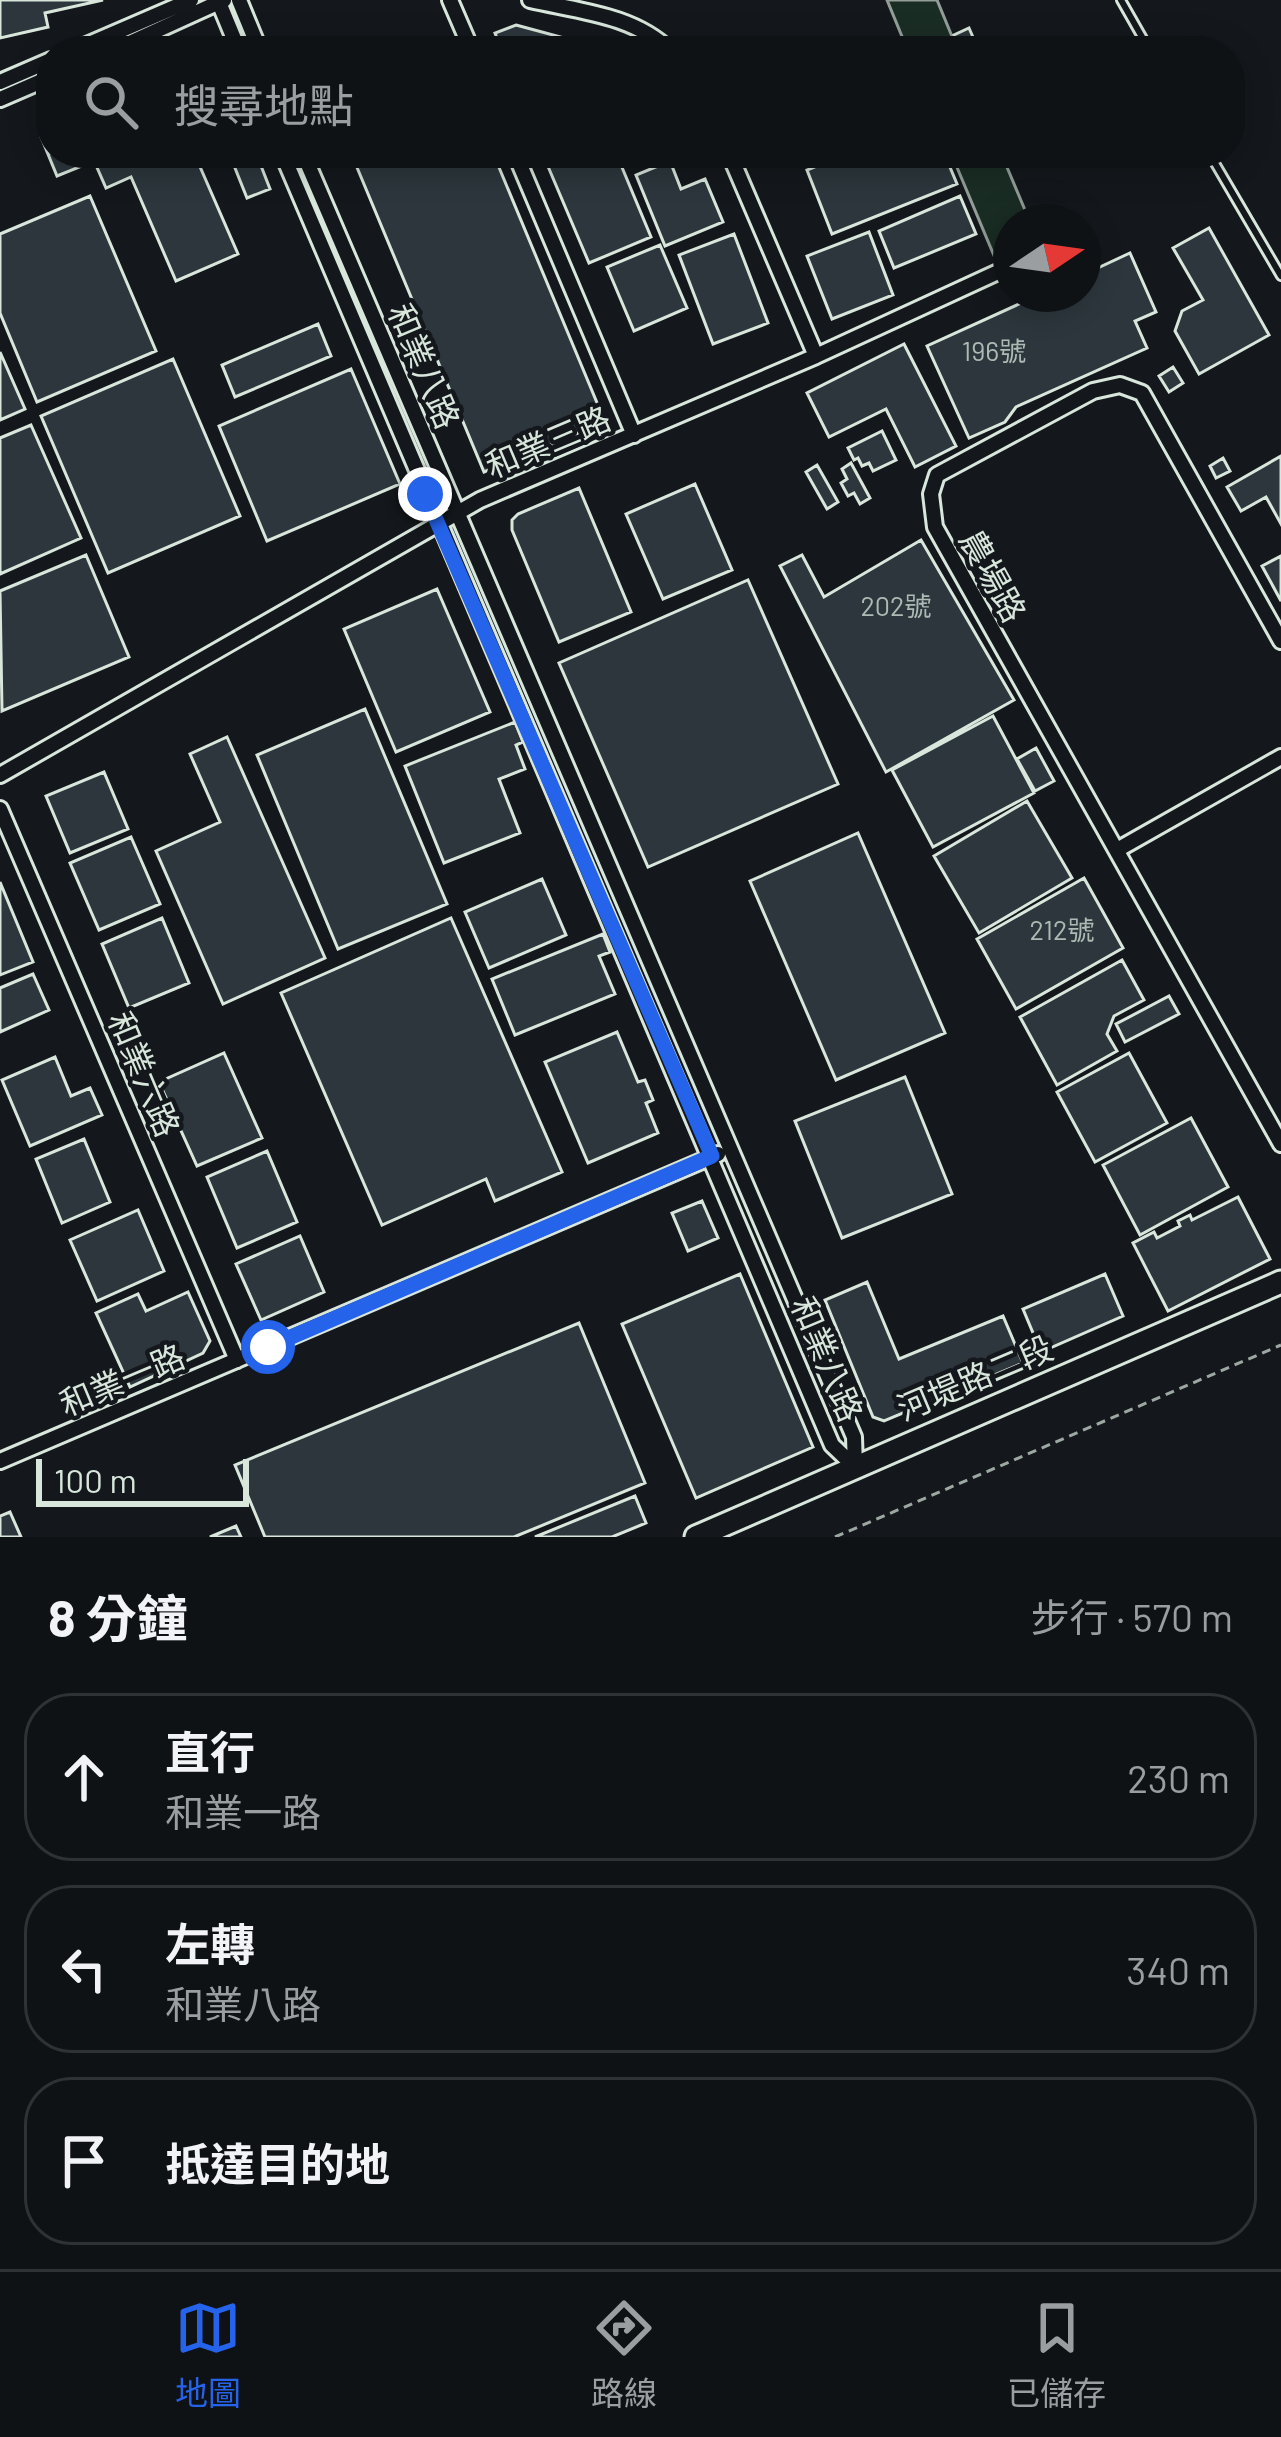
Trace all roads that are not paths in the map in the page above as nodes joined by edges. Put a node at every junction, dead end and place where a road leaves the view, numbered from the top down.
1 (191, 0) edge
2 (239, 0) edge
3 (450, 0) edge
4 (530, 0) edge
5 (1120, 0) edge
6 (221, 1) edge
7 (108, 36) edge
8 (145, 36) edge
9 (234, 36) edge
10 (254, 36) edge
11 (466, 36) edge
12 (655, 36) edge
13 (1141, 36) edge
14 (36, 66) edge
15 (0, 82) edge
16 (36, 83) edge
17 (0, 99) edge
18 (288, 168) edge
19 (309, 168) edge
20 (521, 168) edge
21 (735, 168) edge
22 (1218, 168) edge
23 (993, 274) edge
24 (1281, 276) edge
25 (816, 356) junction
26 (634, 435) junction
27 (458, 512) junction
28 (438, 525) junction
29 (1281, 641) edge
30 (1281, 758) edge
31 (0, 775) edge
32 (0, 809) edge
33 (1117, 850) junction
34 (1281, 1144) edge
35 (729, 1150) junction
36 (712, 1156) junction
37 (1281, 1282) edge
38 (237, 1360) junction
39 (0, 1461) edge
40 (855, 1467) junction
41 (696, 1537) edge

1 - 7 street
2 - 10 street
3 - 11 street
4 - 12 street
5 - 13 lane
6 - 8 street
6 - 9 street
14 - 15 street
16 - 17 street
18 - 28 street, 和業八路
19 - 27 street, 和業八路
20 - 26 street
21 - 25 street
22 - 24 lane
23 - 25 street, 和業三路
25 - 26 street, 和業三路
26 - 27 street, 和業三路
27 - 28 street, 和業三路
27 - 35 street, 和業八路
28 - 31 street, 和業三路
28 - 36 street, 和業八路
29 - 33 street, 農場路
30 - 33 street
32 - 38 street, 和業六路
33 - 34 street, 農場路
35 - 36 street, 和業一路
35 - 40 street, 和業八路
36 - 38 street, 和業一路
36 - 40 street, 和業八路
37 - 40 main road, 河堤路二段
38 - 39 street, 和業一路
40 - 41 main road, 河堤路二段

